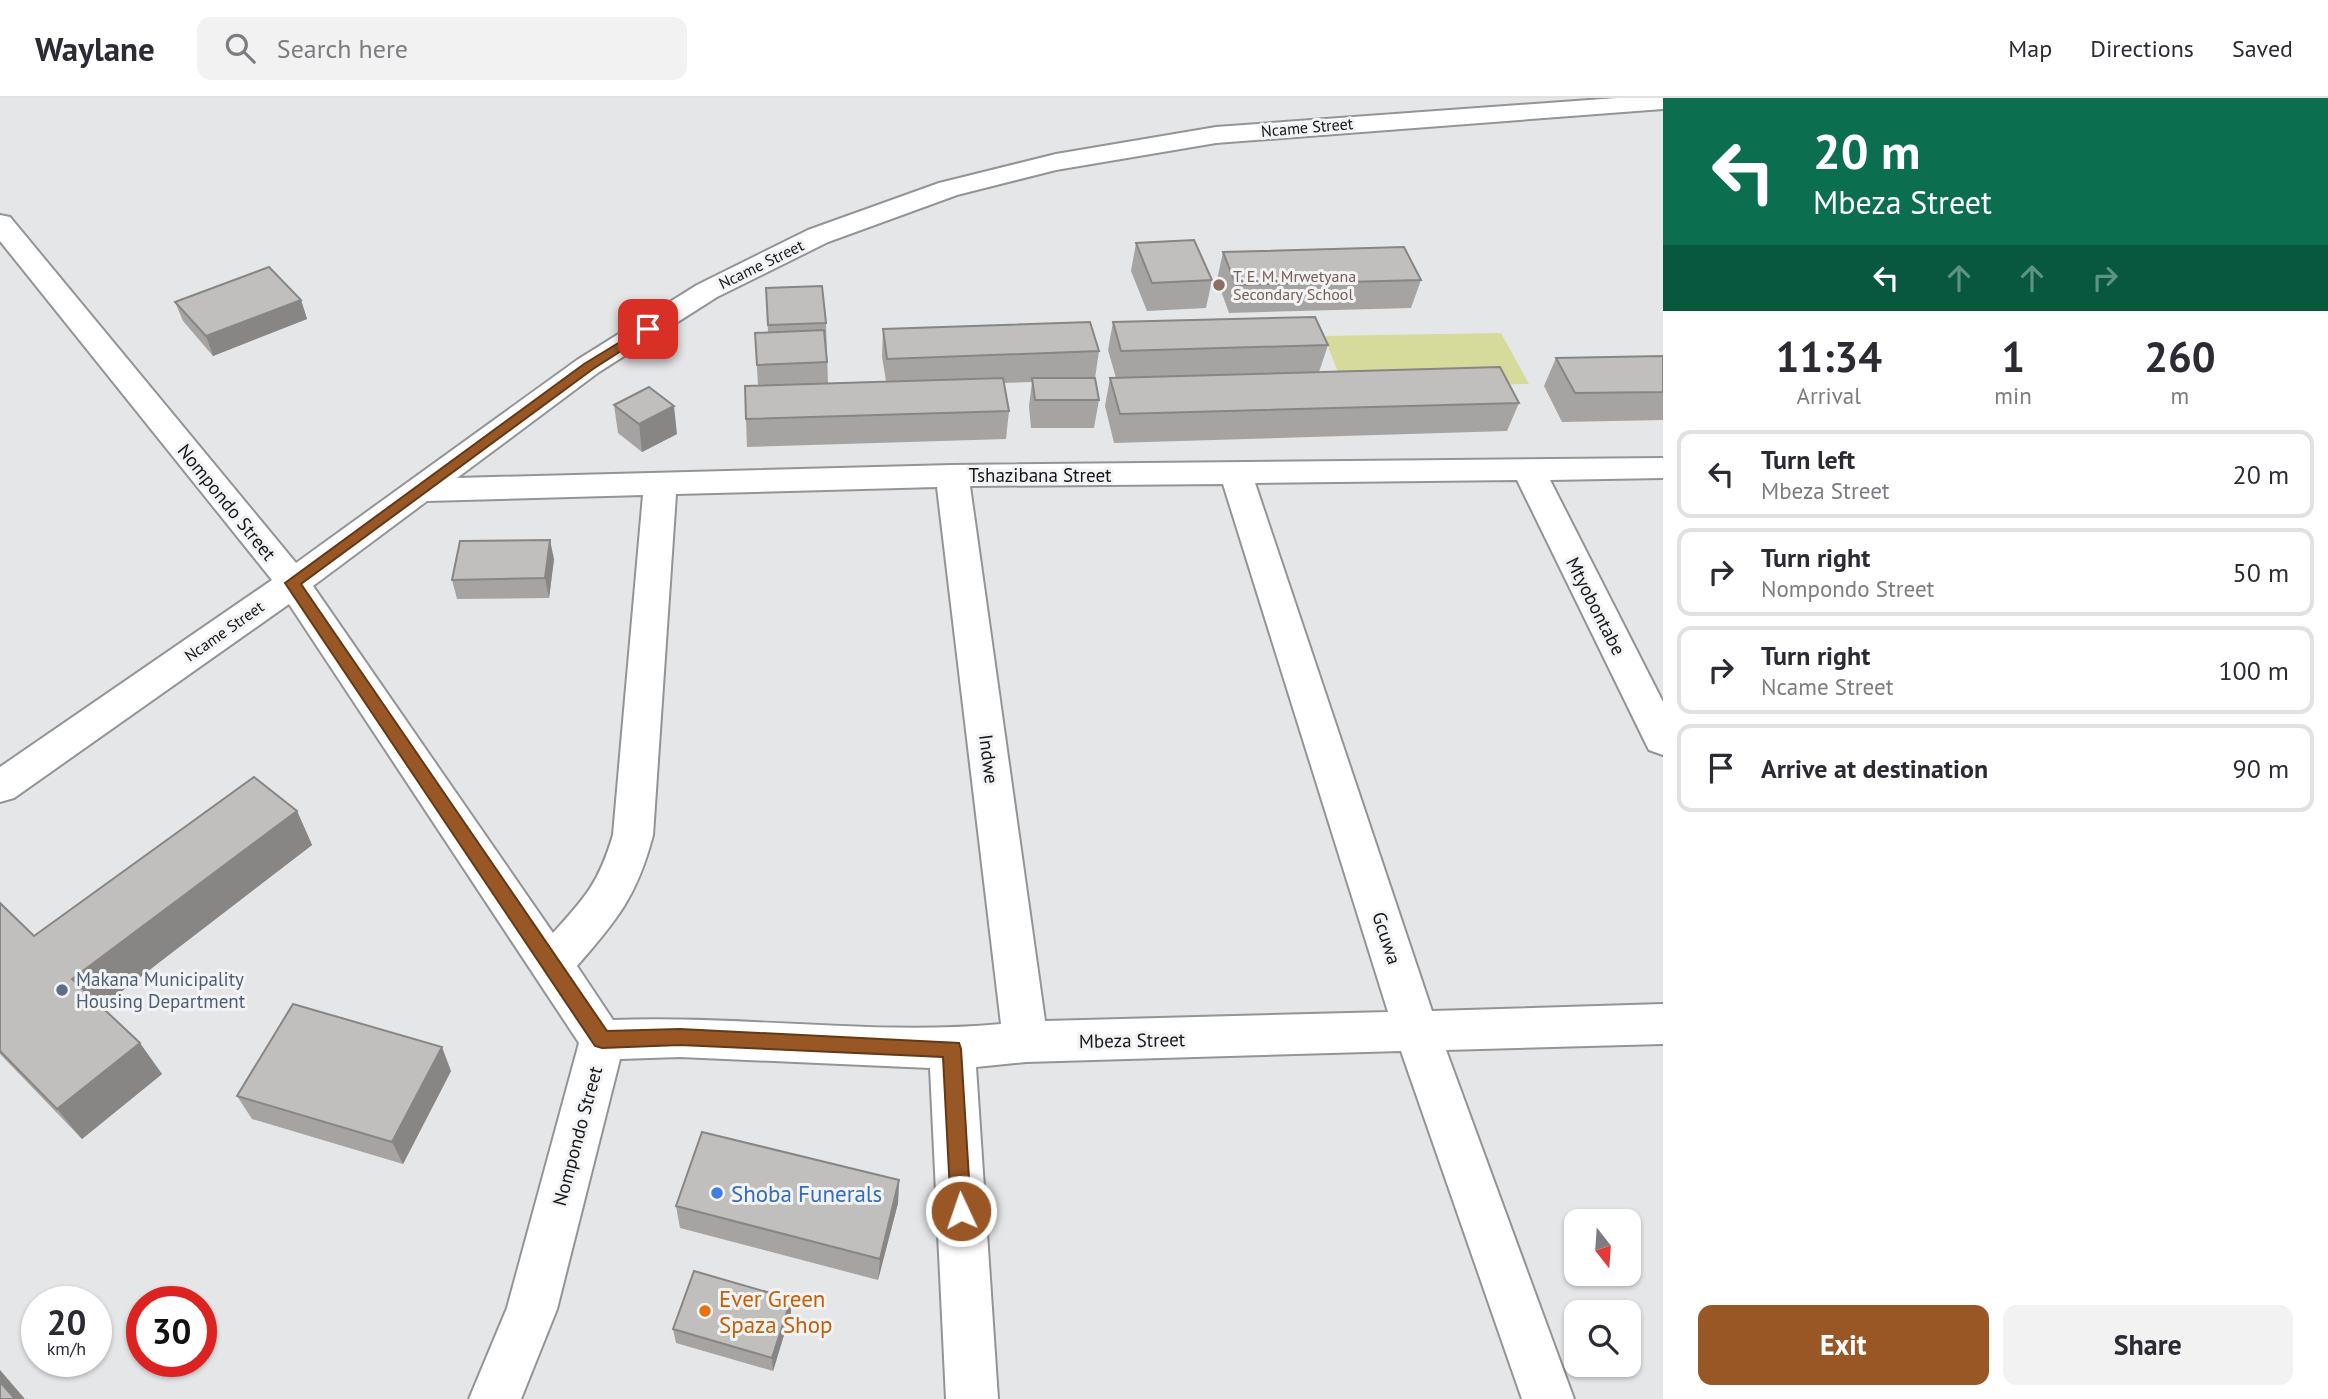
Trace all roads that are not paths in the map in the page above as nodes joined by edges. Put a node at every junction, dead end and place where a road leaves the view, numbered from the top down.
1 (1663, 103) edge
2 (3, 232) edge
3 (1663, 468) edge
4 (1529, 471) junction
5 (1236, 474) junction
6 (952, 476) junction
7 (660, 486) junction
8 (417, 490) junction
9 (293, 583) junction
10 (1663, 740) edge
11 (0, 786) edge
12 (551, 965) junction
13 (1663, 1024) edge
14 (1418, 1033) junction
15 (602, 1040) junction
16 (1026, 1042) junction
17 (952, 1049) junction
18 (495, 1399) edge
19 (972, 1399) edge
20 (1548, 1399) edge

1 - 8 street, Ncame Street
2 - 9 street, Nompondo Street
3 - 4 street, Tshazibana Street
4 - 5 street, Tshazibana Street
4 - 10 street, Mtyobontabe
5 - 6 street, Tshazibana Street
5 - 14 street, Gcuwa
6 - 7 street, Tshazibana Street
6 - 16 street, Indwe
7 - 8 street, Tshazibana Street
7 - 12 street
8 - 9 street, Ncame Street
9 - 11 street, Ncame Street
9 - 12 street, Nompondo Street
12 - 15 street, Nompondo Street
13 - 14 street, Mbeza Street
14 - 16 street, Mbeza Street
14 - 20 street, Gcuwa
15 - 17 street, Mbeza Street
15 - 18 street, Nompondo Street
16 - 17 street, Mbeza Street
17 - 19 street

